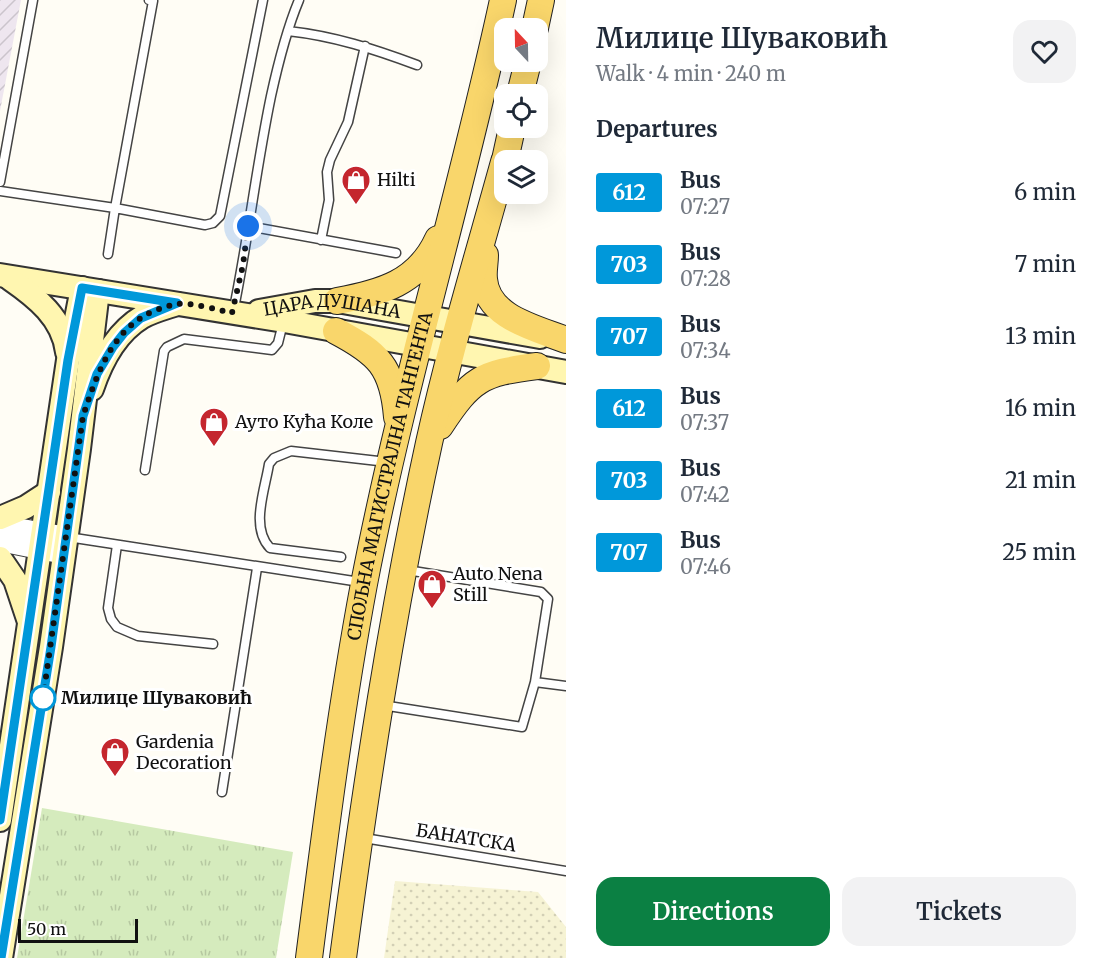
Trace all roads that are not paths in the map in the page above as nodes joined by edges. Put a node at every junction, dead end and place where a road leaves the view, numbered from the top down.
1 (33, 0) edge
2 (152, 0) edge
3 (263, 0) edge
4 (299, 0) edge
5 (503, 0) edge
6 (541, 0) edge
7 (537, 18) edge
8 (288, 31) junction
9 (365, 46) junction
10 (417, 65) dead end
11 (0, 182) edge
12 (0, 191) edge
13 (494, 198) edge
14 (115, 208) junction
15 (452, 209) junction
16 (489, 216) junction
17 (248, 226) junction
18 (321, 240) junction
19 (396, 253) dead end
20 (108, 254) dead end
21 (3, 276) edge
22 (90, 289) junction
23 (338, 301) junction
24 (177, 303) junction
25 (236, 313) junction
26 (426, 316) junction
27 (284, 321) junction
28 (459, 322) junction
29 (336, 331) junction
30 (566, 341) edge
31 (419, 345) junction
32 (452, 351) junction
33 (68, 360) junction
34 (537, 366) junction
35 (566, 372) edge
36 (83, 416) junction
37 (399, 432) junction
38 (430, 441) junction
39 (392, 462) junction
40 (146, 470) dead end
41 (49, 492) junction
42 (0, 518) edge
43 (0, 525) edge
44 (0, 541) edge
45 (42, 542) junction
46 (66, 545) junction
47 (117, 545) junction
48 (341, 557) dead end
49 (0, 558) edge
50 (257, 568) junction
51 (403, 570) junction
52 (364, 583) junction
53 (30, 625) junction
54 (213, 644) dead end
55 (535, 682) junction
56 (566, 686) edge
57 (380, 705) junction
58 (222, 792) dead end
59 (0, 820) edge
60 (325, 832) junction
61 (360, 837) junction
62 (566, 871) edge
63 (1, 958) edge
64 (309, 958) edge
65 (344, 958) edge

1 - 11 lane
2 - 14 lane
3 - 14 lane
4 - 8 lane
5 - 15 main road, СПОЉНА МАГИСТРАЛНА ТАНГЕНТА
6 - 7 main road
8 - 9 lane
8 - 17 lane
9 - 10 lane
9 - 18 lane
12 - 14 lane
13 - 16 main road, СПОЉНА МАГИСТРАЛНА ТАНГЕНТА
14 - 20 lane
15 - 23 main road
15 - 26 main road, СПОЉНА МАГИСТРАЛНА ТАНГЕНТА
16 - 28 main road, СПОЉНА МАГИСТРАЛНА ТАНГЕНТА
16 - 30 main road
17 - 18 lane
17 - 25 lane
18 - 19 lane
21 - 22 main road, ЦАРА ДУШАНА
21 - 33 main road
22 - 24 main road, ЦАРА ДУШАНА
22 - 33 main road
22 - 36 main road
23 - 25 main road, ЦАРА ДУШАНА
23 - 26 main road, ЦАРА ДУШАНА
24 - 25 main road, ЦАРА ДУШАНА
24 - 36 main road
25 - 27 main road, ЦАРА ДУШАНА
26 - 28 main road, ЦАРА ДУШАНА
26 - 31 main road, СПОЉНА МАГИСТРАЛНА ТАНГЕНТА
27 - 29 main road, ЦАРА ДУШАНА
27 - 40 lane
28 - 30 main road, ЦАРА ДУШАНА
28 - 32 main road, СПОЉНА МАГИСТРАЛНА ТАНГЕНТА
29 - 31 main road, ЦАРА ДУШАНА
29 - 37 main road
31 - 32 main road, ЦАРА ДУШАНА
31 - 37 main road, СПОЉНА МАГИСТРАЛНА ТАНГЕНТА
32 - 34 main road, ЦАРА ДУШАНА
32 - 38 main road, СПОЉНА МАГИСТРАЛНА ТАНГЕНТА
33 - 41 main road
34 - 35 main road, ЦАРА ДУШАНА
34 - 38 main road
36 - 46 main road
37 - 39 main road, СПОЉНА МАГИСТРАЛНА ТАНГЕНТА
38 - 51 main road, СПОЉНА МАГИСТРАЛНА ТАНГЕНТА
39 - 48 lane
39 - 52 main road, СПОЉНА МАГИСТРАЛНА ТАНГЕНТА
41 - 42 main road
41 - 45 main road
43 - 45 street
44 - 45 street
45 - 46 street
45 - 53 main road
46 - 47 lane
46 - 63 main road
47 - 50 lane
47 - 54 lane
49 - 53 main road
50 - 52 lane
50 - 58 lane
51 - 55 lane
51 - 57 main road, СПОЉНА МАГИСТРАЛНА ТАНГЕНТА
52 - 60 main road, СПОЉНА МАГИСТРАЛНА ТАНГЕНТА
53 - 59 main road
55 - 56 lane
55 - 57 lane
57 - 61 main road, СПОЉНА МАГИСТРАЛНА ТАНГЕНТА
60 - 61 main road
60 - 64 main road, СПОЉНА МАГИСТРАЛНА ТАНГЕНТА
61 - 62 lane, БАНАТСКА
61 - 65 main road, СПОЉНА МАГИСТРАЛНА ТАНГЕНТА

